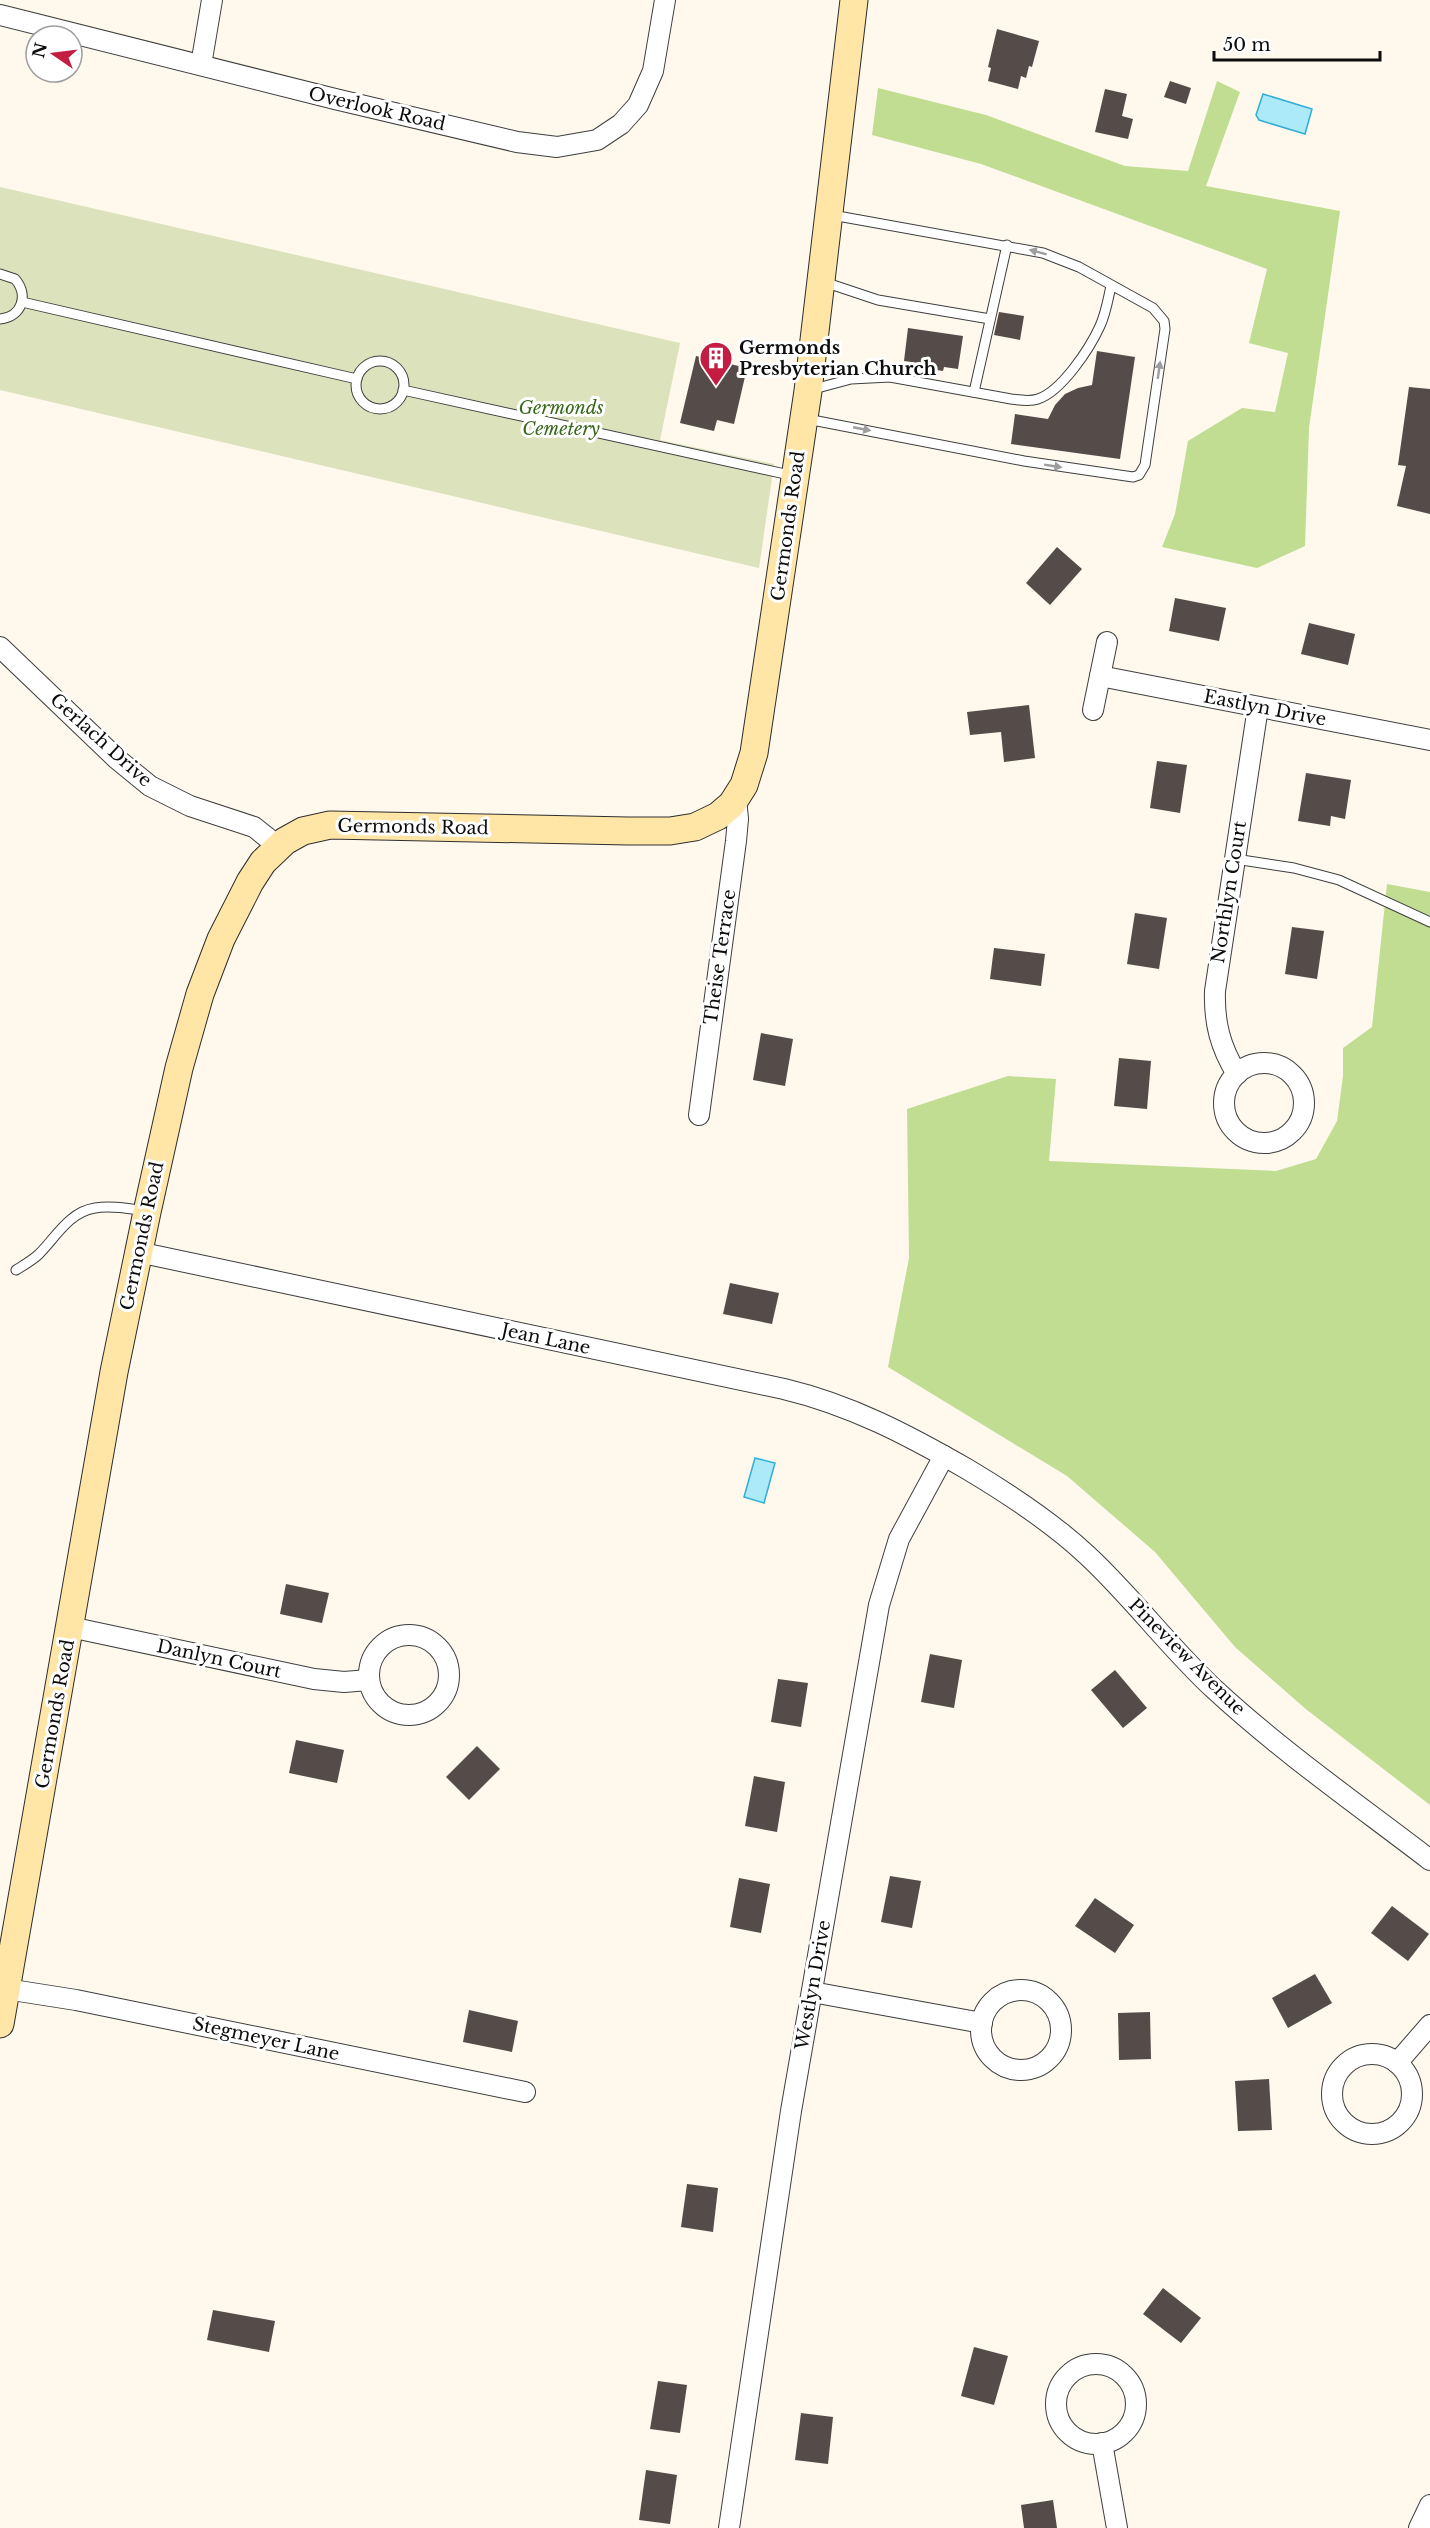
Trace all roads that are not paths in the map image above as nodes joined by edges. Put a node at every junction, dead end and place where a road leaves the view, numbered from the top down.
1 (212, 0) edge
2 (665, 0) edge
3 (854, 0) edge
4 (0, 15) edge
5 (201, 65) junction
6 (830, 214) junction
7 (1007, 245) junction
8 (0, 274) edge
9 (822, 281) junction
10 (1111, 286) junction
11 (22, 302) junction
12 (990, 318) junction
13 (0, 319) edge
14 (357, 379) junction
15 (403, 390) junction
16 (808, 391) junction
17 (974, 392) junction
18 (804, 418) junction
19 (796, 477) junction
20 (1107, 642) dead end
21 (0, 647) edge
22 (1100, 676) junction
23 (1258, 707) junction
24 (1094, 710) dead end
25 (1430, 740) edge
26 (736, 798) junction
27 (278, 846) junction
28 (1235, 859) junction
29 (1430, 922) edge
30 (1237, 1074) junction
31 (699, 1115) dead end
32 (147, 1212) junction
33 (138, 1252) junction
34 (16, 1270) dead end
35 (944, 1456) junction
36 (70, 1628) junction
37 (369, 1680) junction
38 (1430, 1860) edge
39 (6, 1989) junction
40 (812, 1992) junction
41 (0, 2019) edge
42 (982, 2023) junction
43 (1430, 2025) edge
44 (1397, 2063) junction
45 (525, 2092) dead end
46 (1102, 2444) junction
47 (1430, 2505) edge
48 (729, 2528) edge
49 (1117, 2528) edge
50 (1419, 2528) edge

1 - 5 street
2 - 5 street, Overlook Road
3 - 6 street, Germonds Road
4 - 5 street, Overlook Road
6 - 7 lane
6 - 9 street, Germonds Road
10 -> 7 lane
7 - 12 lane
8 - 11 lane
9 - 12 lane
9 - 16 street, Germonds Road
10 - 17 lane
18 -> 10 lane
11 - 13 lane
11 - 14 lane
12 - 17 lane
14 - 15 lane
14 - 15 lane
15 - 19 lane
16 - 17 lane
16 - 18 street, Germonds Road
18 - 19 street, Germonds Road
19 - 26 street, Germonds Road
20 - 22 street
21 - 27 street, Gerlach Drive
22 - 23 street, Eastlyn Drive
22 - 24 street
23 - 25 street, Eastlyn Drive
23 - 28 street, Northlyn Court
26 - 27 street, Germonds Road
26 - 31 street, Theise Terrace
27 - 32 street, Germonds Road
28 - 29 lane
28 - 30 street, Northlyn Court
30 - 30 street
32 - 33 street, Germonds Road
32 - 34 lane
33 - 35 street, Jean Lane
33 - 36 street, Germonds Road
35 - 38 street, Pineview Avenue
35 - 40 street, Westlyn Drive
36 - 37 street, Danlyn Court
36 - 39 street, Germonds Road
37 - 37 street
39 - 41 street, Germonds Road
39 - 45 street, Stegmeyer Lane
40 - 42 street
40 - 48 street, Westlyn Drive
42 - 42 street
43 - 44 street
44 - 44 street
46 - 46 street
46 - 49 street
47 - 50 street

